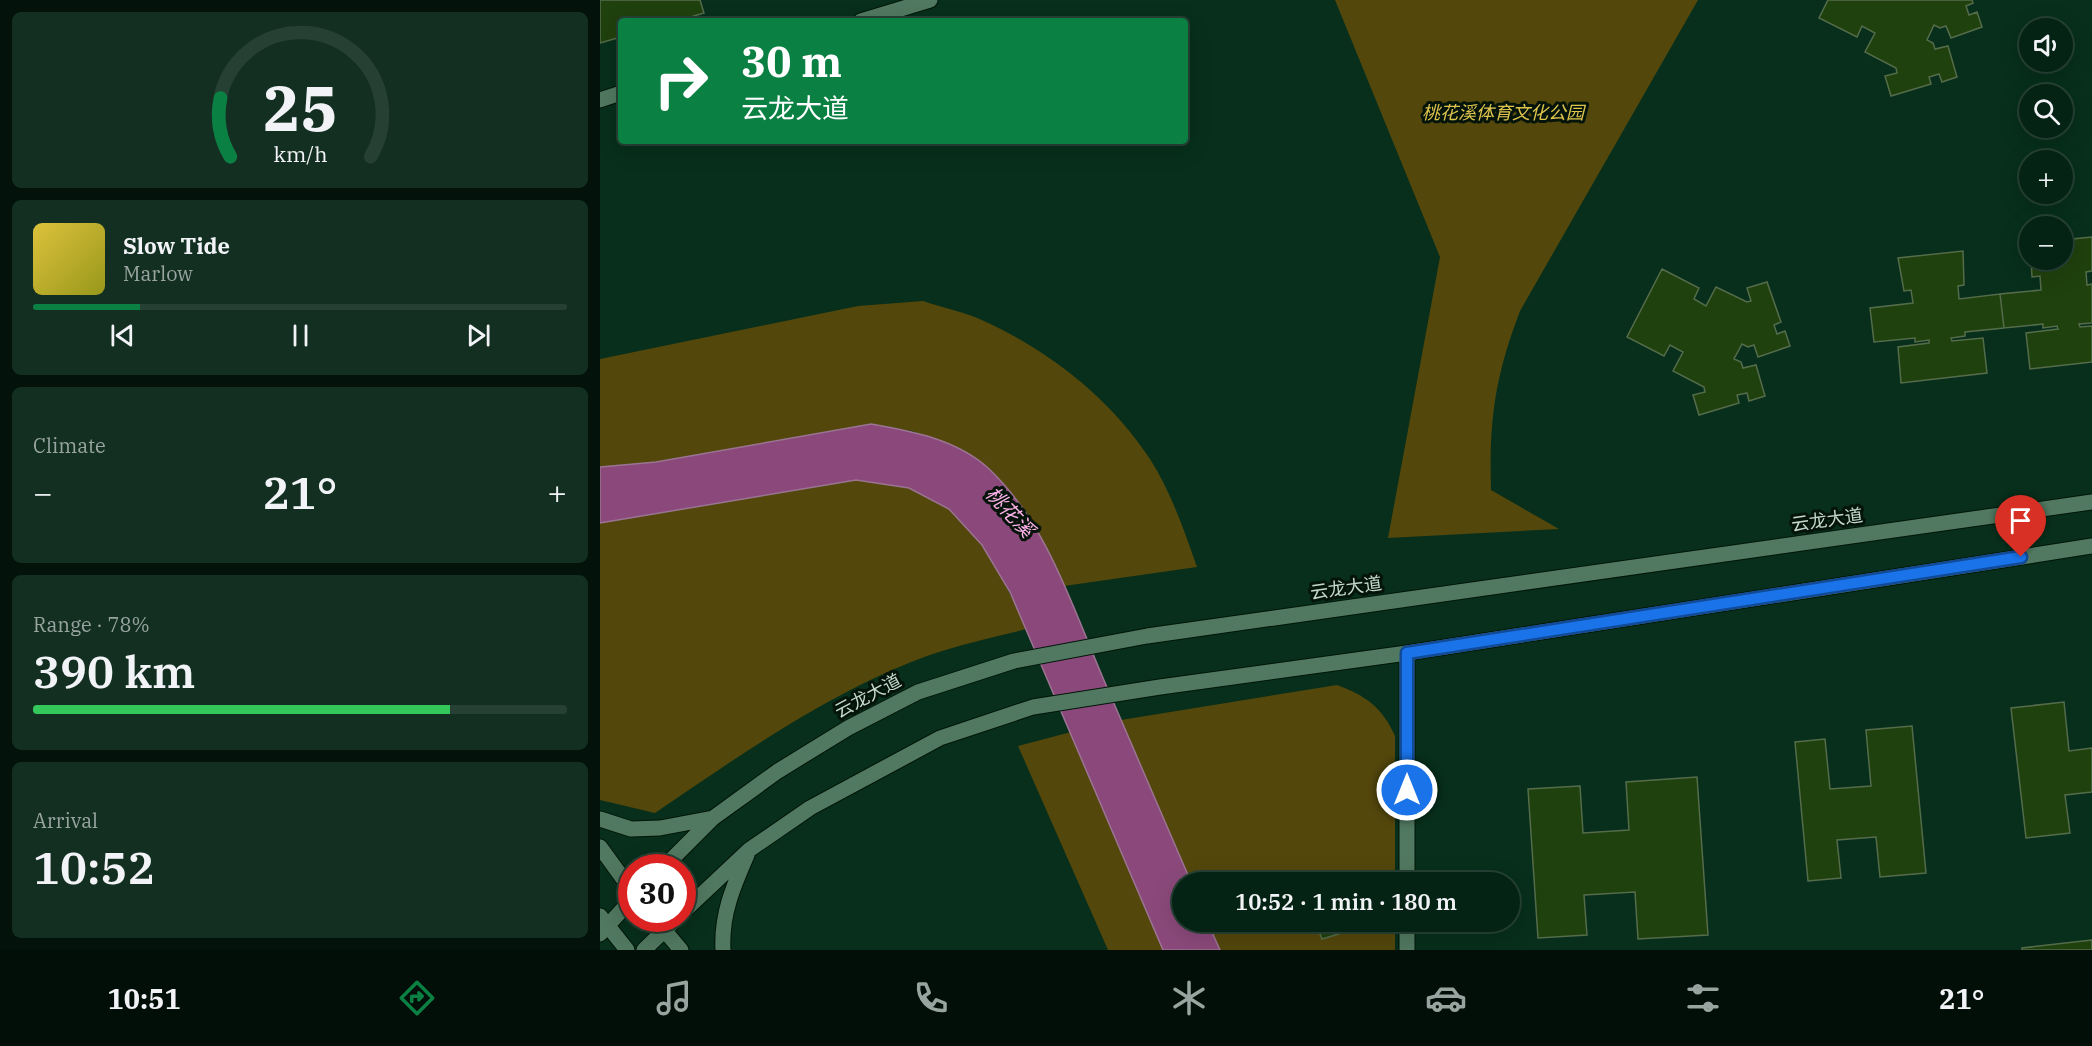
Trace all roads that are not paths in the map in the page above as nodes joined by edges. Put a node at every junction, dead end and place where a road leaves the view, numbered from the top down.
1 (930, 0) edge
2 (871, 18) edge
3 (618, 94) edge
4 (600, 100) edge
5 (2092, 502) edge
6 (2092, 546) edge
7 (1407, 653) junction
8 (713, 818) junction
9 (600, 819) edge
10 (600, 847) edge
11 (749, 850) junction
12 (677, 854) edge
13 (618, 872) edge
14 (1407, 872) edge
15 (696, 900) edge
16 (618, 912) edge
17 (602, 926) edge
18 (663, 932) edge
19 (667, 932) edge
20 (1407, 932) edge
21 (627, 950) edge
22 (644, 950) edge
23 (681, 950) edge
24 (723, 950) edge
25 (1407, 950) edge

1 - 2 main road
3 - 4 main road
5 - 8 main road, 云龙大道
6 - 7 main road
7 - 11 main road
7 - 14 main road
8 - 9 main road
8 - 12 main road, 云龙大道
10 - 13 main road
11 - 15 main road
11 - 24 main road
16 - 17 main road
17 - 21 main road
18 - 22 main road
19 - 23 main road
20 - 25 main road

